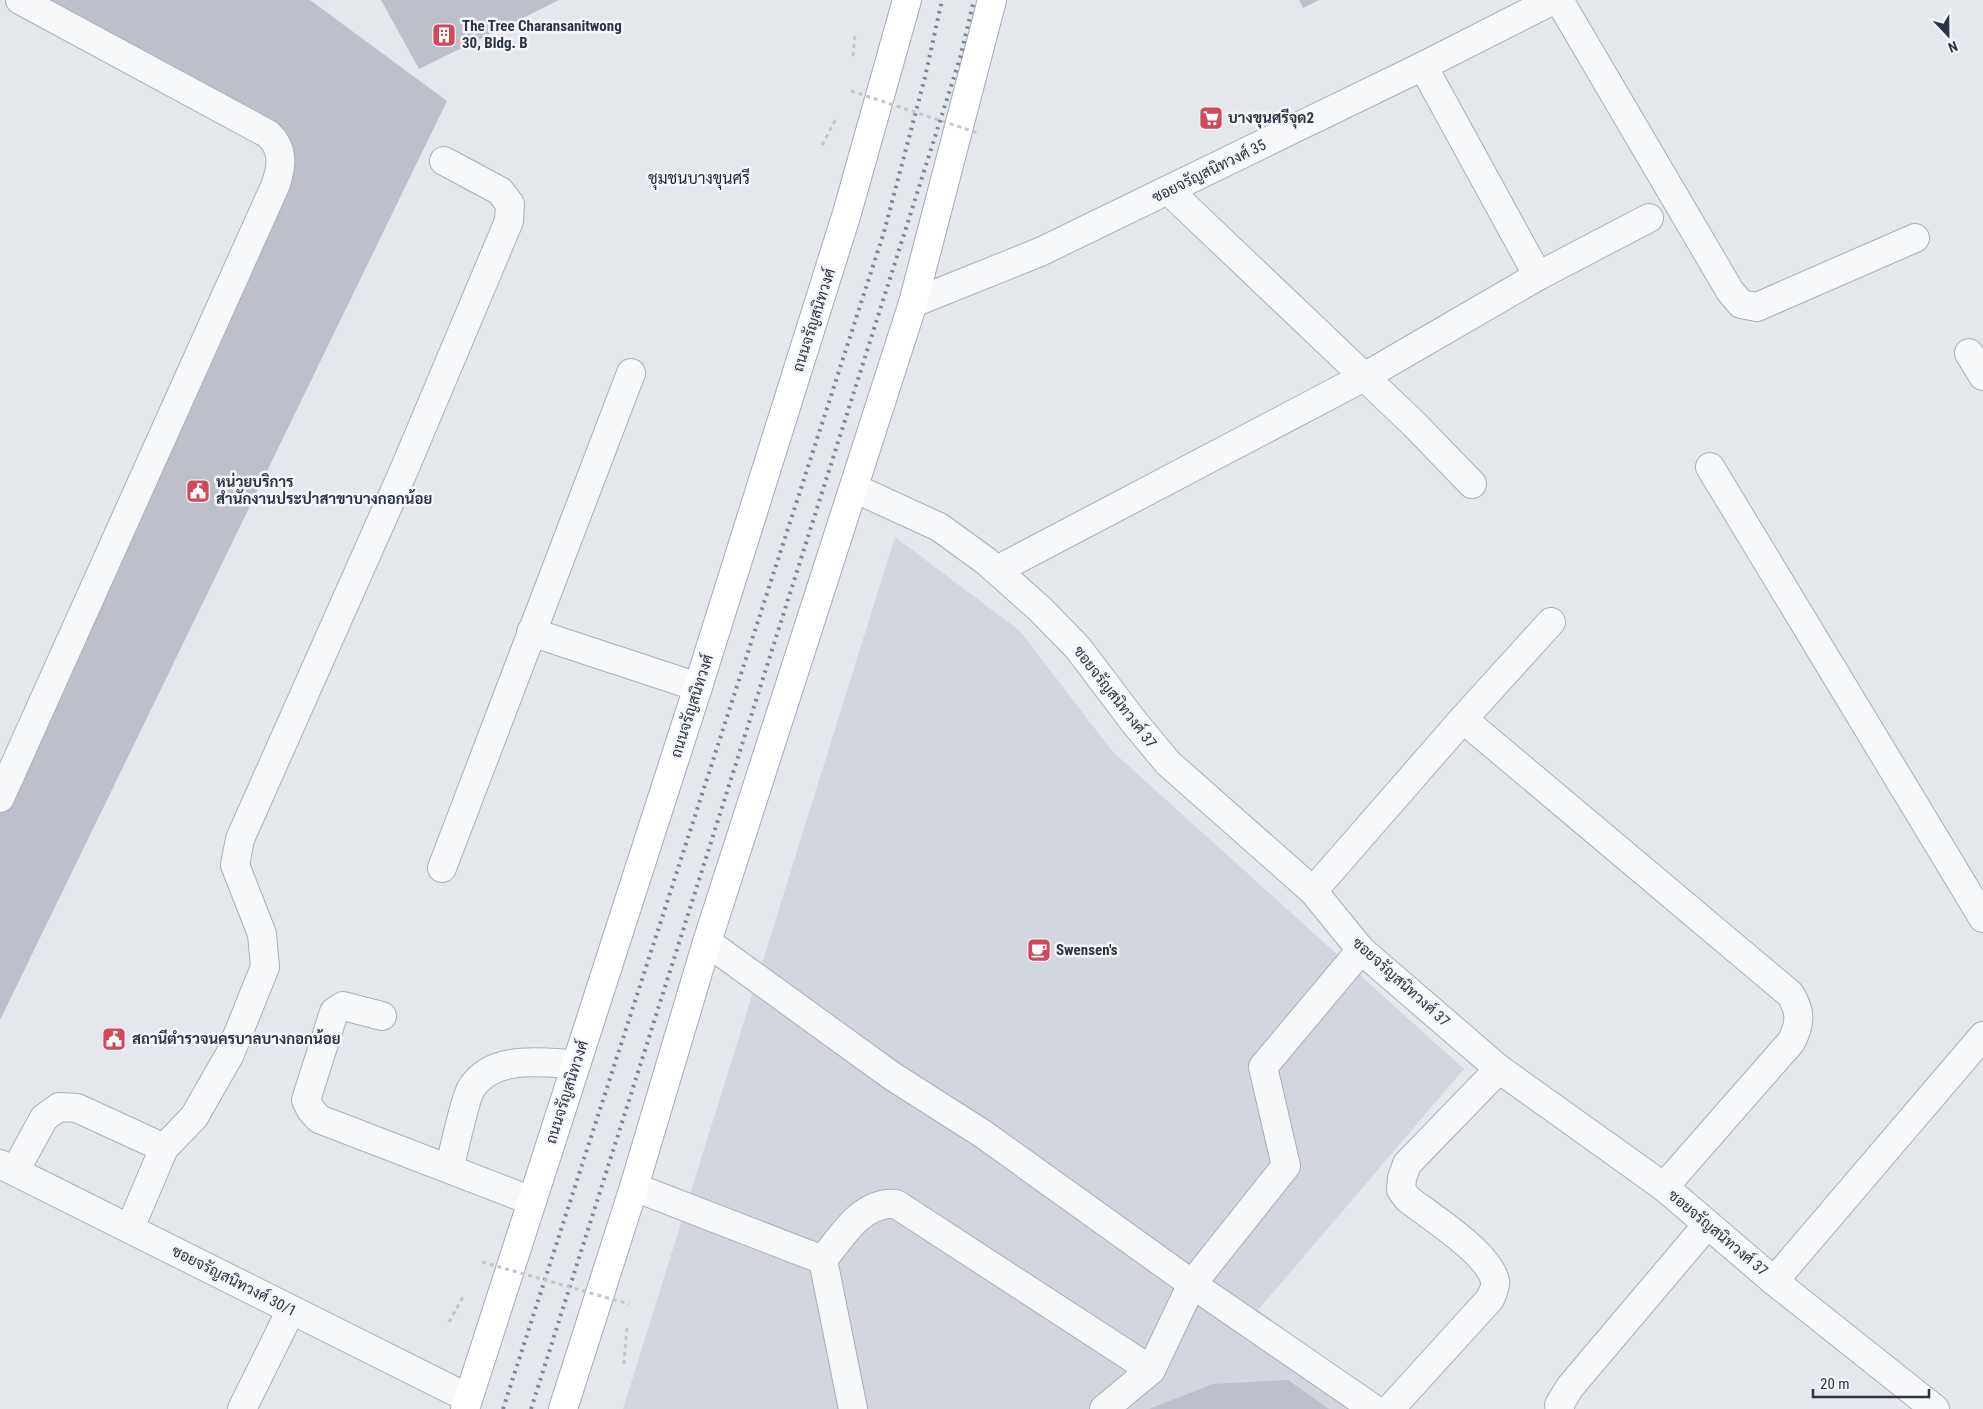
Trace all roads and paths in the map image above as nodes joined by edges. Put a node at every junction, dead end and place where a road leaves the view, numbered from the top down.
1 (20, 0) edge
2 (907, 0) edge
3 (992, 0) edge
4 (1553, 0) edge
5 (1559, 0) edge
6 (1423, 66) junction
7 (851, 91) dead end
8 (978, 133) dead end
9 (444, 161) dead end
10 (1168, 190) junction
11 (1649, 218) dead end
12 (1915, 238) dead end
13 (1538, 276) junction
14 (913, 303) junction
15 (1968, 352) dead end
16 (631, 373) dead end
17 (1983, 376) edge
18 (1364, 377) junction
19 (1710, 467) dead end
20 (1472, 484) dead end
21 (854, 488) junction
22 (997, 570) junction
23 (1551, 622) dead end
24 (531, 632) junction
25 (698, 687) junction
26 (1463, 718) junction
27 (0, 798) edge
28 (442, 868) dead end
29 (1313, 891) junction
30 (1983, 918) edge
31 (707, 942) junction
32 (1361, 950) junction
33 (382, 1016) dead end
34 (1983, 1036) edge
35 (576, 1064) junction
36 (1499, 1068) junction
37 (164, 1148) junction
38 (7, 1167) edge
39 (449, 1168) junction
40 (634, 1187) junction
41 (1664, 1188) junction
42 (532, 1201) junction
43 (1707, 1225) junction
44 (130, 1228) junction
45 (822, 1260) junction
46 (482, 1262) dead end
47 (1774, 1280) junction
48 (1192, 1284) junction
49 (291, 1310) junction
50 (628, 1312) dead end
51 (628, 1321) dead end
52 (624, 1364) dead end
53 (1151, 1370) junction
54 (466, 1404) edge
55 (242, 1409) edge
56 (563, 1409) edge
57 (853, 1409) edge
58 (1104, 1409) edge
59 (1374, 1409) edge
60 (1390, 1409) edge
61 (1560, 1409) edge
62 (1935, 1409) edge

1 - 27 street
2 - 25 main road, ถนนจรัญสนิทวงศ์
3 - 14 main road
4 - 6 street, ซอยจรัญสนิทวงศ์ 35
5 - 12 street
6 - 10 street, ซอยจรัญสนิทวงศ์ 35
6 - 13 street
7 - 8 path, bridge
9 - 37 street
10 - 14 street, ซอยจรัญสนิทวงศ์ 35
10 - 18 street
11 - 13 street
13 - 18 street
14 - 21 main road
15 - 17 street
16 - 24 street
18 - 20 street
18 - 22 street
19 - 30 street
21 - 22 street, ซอยจรัญสนิทวงศ์ 37
21 - 31 main road
22 - 29 street, ซอยจรัญสนิทวงศ์ 37
23 - 26 street
24 - 25 street
24 - 28 street
25 - 35 main road, ถนนจรัญสนิทวงศ์
26 - 29 street
26 - 41 street
29 - 32 street, ซอยจรัญสนิทวงศ์ 37
31 - 40 main road
31 - 48 street
32 - 36 street, ซอยจรัญสนิทวงศ์ 37
32 - 48 street
33 - 39 street
34 - 47 street
35 - 39 street
35 - 42 main road, ถนนจรัญสนิทวงศ์
36 - 41 street, ซอยจรัญสนิทวงศ์ 37
36 - 60 street
37 - 38 street
37 - 44 street
38 - 44 street, ซอยจรัญสนิทวงศ์ 30/1
39 - 42 street
40 - 45 street
40 - 56 main road
41 - 43 street, ซอยจรัญสนิทวงศ์ 37
42 - 54 main road, ถนนจรัญสนิทวงศ์
43 - 47 street, ซอยจรัญสนิทวงศ์ 37
43 - 61 street
44 - 49 street, ซอยจรัญสนิทวงศ์ 30/1
45 - 53 street
45 - 57 street
46 - 50 path, bridge
47 - 62 street, ซอยจรัญสนิทวงศ์ 37
48 - 53 street
48 - 59 street
49 - 54 street, ซอยจรัญสนิทวงศ์ 30/1
49 - 55 street
51 - 52 path
53 - 58 street

